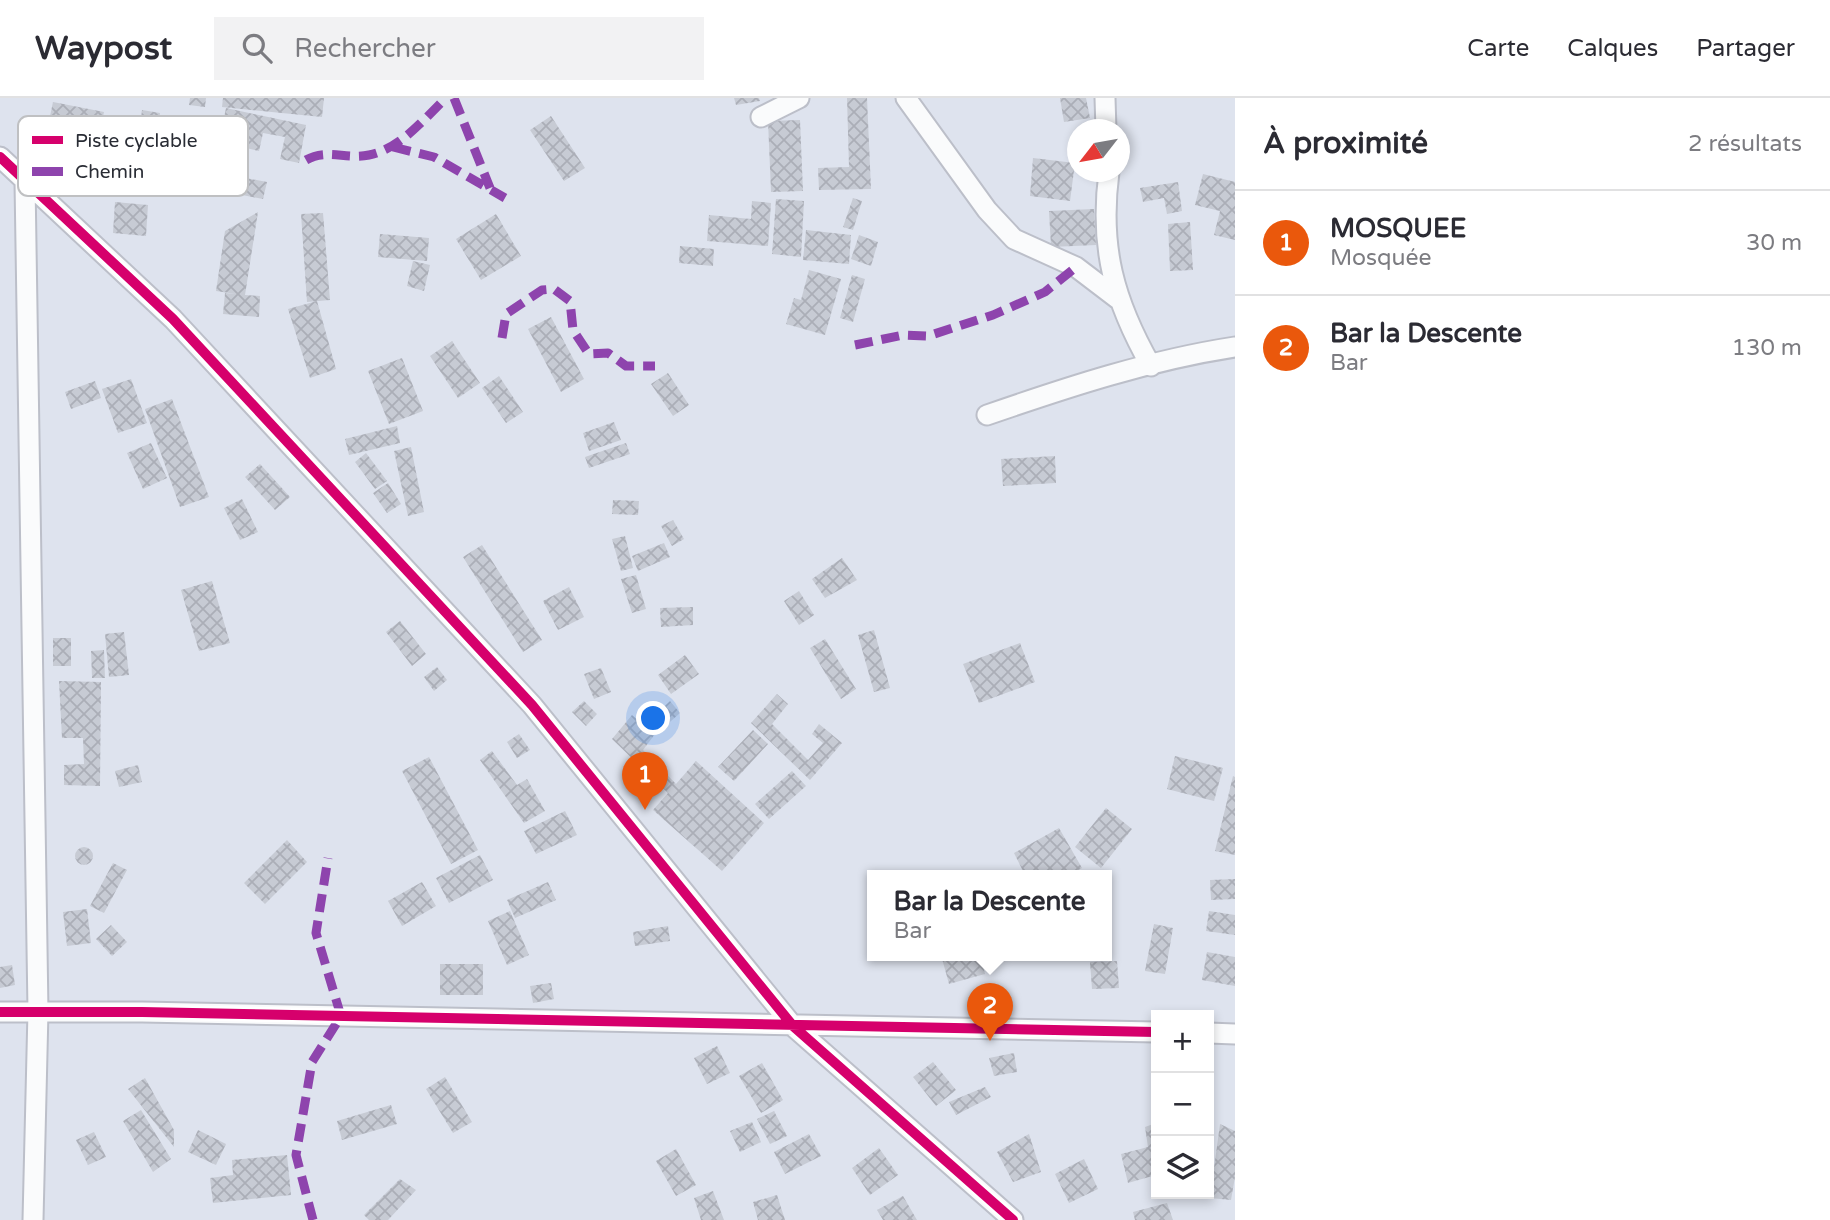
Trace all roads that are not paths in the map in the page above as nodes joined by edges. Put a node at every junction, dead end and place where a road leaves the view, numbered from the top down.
1 (799, 98) edge
2 (906, 98) edge
3 (1105, 98) edge
4 (761, 117) dead end
5 (1106, 119) edge
6 (0, 157) edge
7 (18, 175) edge
8 (1108, 182) edge
9 (25, 196) edge
10 (40, 196) edge
11 (1118, 299) junction
12 (1235, 346) edge
13 (1151, 366) junction
14 (987, 415) dead end
15 (38, 1011) junction
16 (0, 1012) edge
17 (793, 1026) junction
18 (1151, 1032) edge
19 (1214, 1033) edge
20 (1235, 1034) edge
21 (33, 1220) edge
22 (1013, 1220) edge

1 - 4 street
2 - 11 street
3 - 5 street
6 - 7 street
8 - 11 street
9 - 15 street
10 - 17 street
11 - 13 street
12 - 13 street
13 - 14 street
15 - 16 street
15 - 17 street
15 - 21 street
17 - 18 street
17 - 22 street
19 - 20 street

